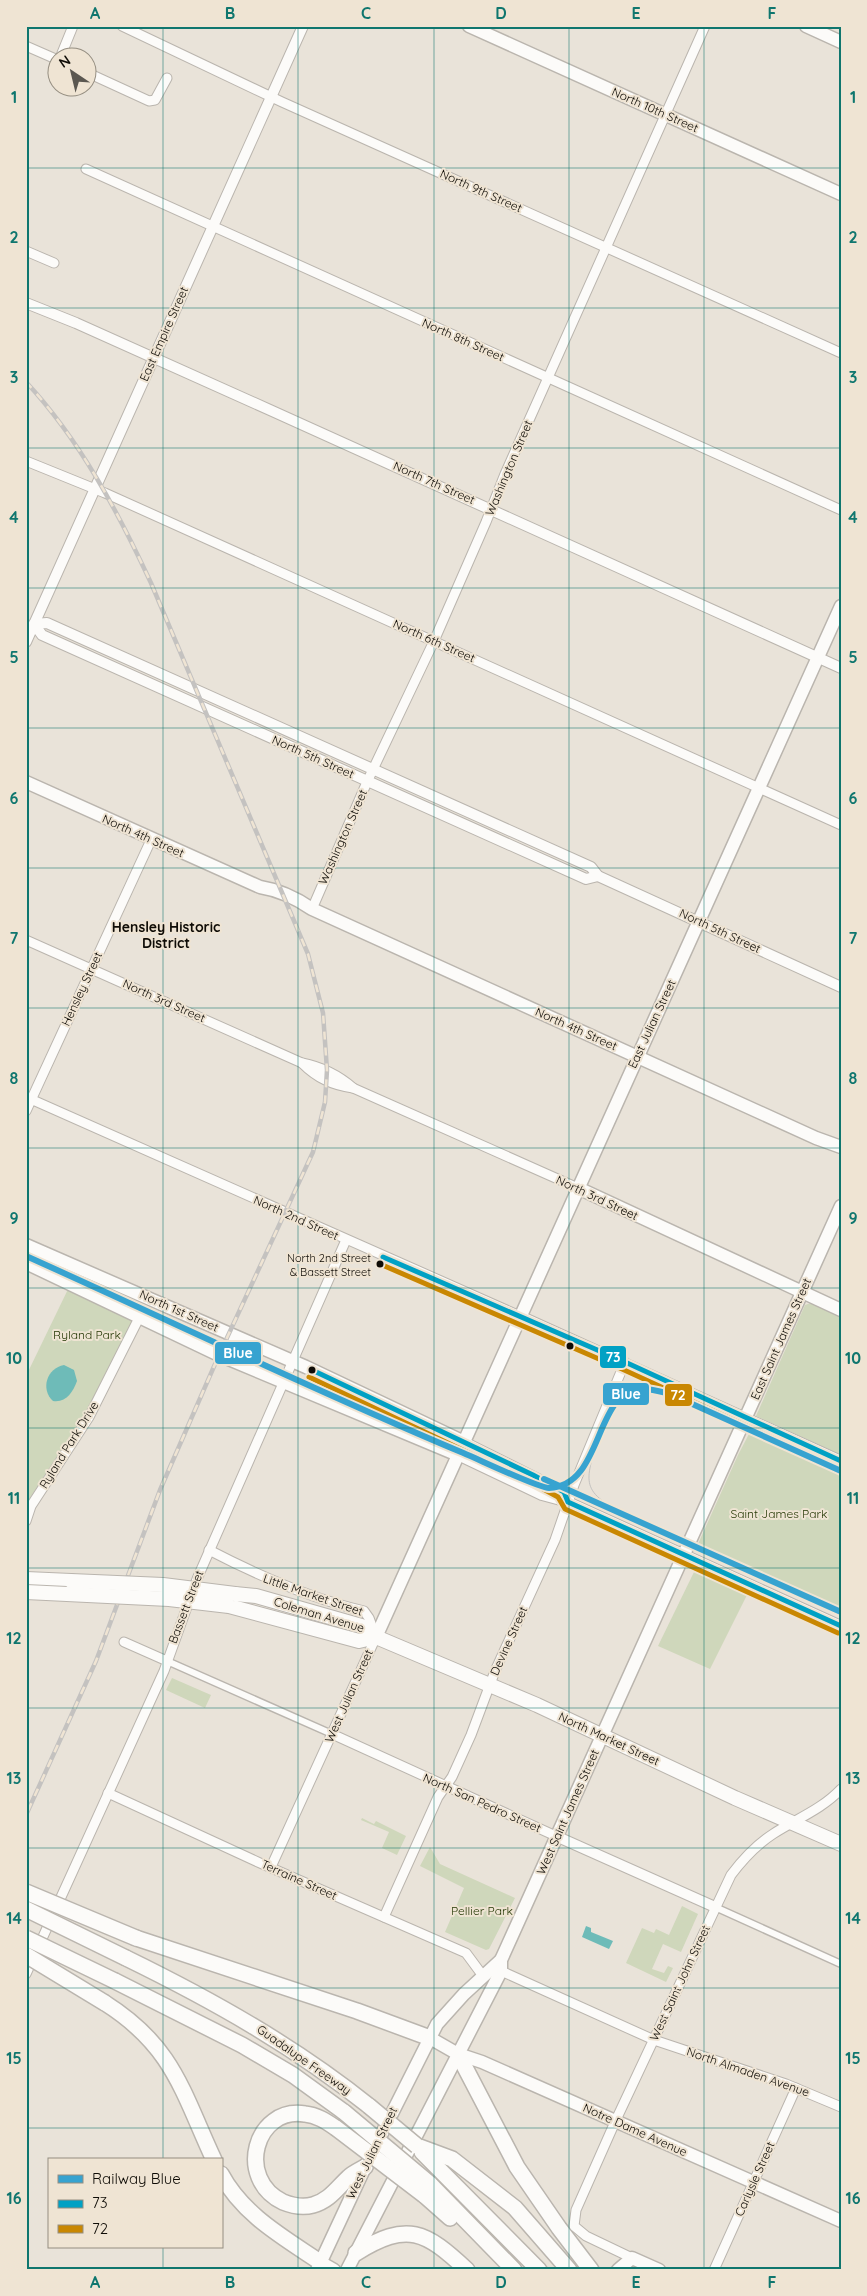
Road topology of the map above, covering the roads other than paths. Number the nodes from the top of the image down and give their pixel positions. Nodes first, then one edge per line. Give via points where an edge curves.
1 (73, 26) edge
2 (122, 26) edge
3 (303, 26) edge
4 (469, 26) edge
5 (705, 26) edge
6 (806, 26) edge
7 (841, 42) edge
8 (26, 46) edge
9 (64, 48) edge
10 (48, 55) edge
11 (98, 78) edge
12 (167, 78) dead end
13 (272, 97) junction
14 (665, 115) junction
15 (86, 169) dead end
16 (841, 194) edge
17 (212, 226) junction
18 (606, 247) junction
19 (26, 251) edge
20 (54, 263) dead end
21 (26, 303) edge
22 (841, 353) edge
23 (152, 358) junction
24 (547, 378) junction
25 (26, 461) edge
26 (93, 489) junction
27 (491, 509) junction
28 (841, 510) edge
29 (841, 606) edge
30 (30, 622) edge
31 (434, 641) junction
32 (26, 642) edge
33 (818, 658) junction
34 (841, 668) edge
35 (374, 769) junction
36 (26, 782) edge
37 (367, 782) junction
38 (758, 788) junction
39 (841, 825) edge
40 (151, 840) junction
41 (598, 876) junction
42 (312, 909) junction
43 (698, 921) junction
44 (26, 940) edge
45 (92, 969) junction
46 (841, 987) edge
47 (637, 1056) junction
48 (29, 1099) edge
49 (26, 1111) edge
50 (841, 1147) edge
51 (578, 1188) junction
52 (841, 1206) edge
53 (346, 1240) junction
54 (26, 1245) edge
55 (26, 1263) edge
56 (802, 1292) junction
57 (841, 1310) edge
58 (140, 1316) junction
59 (520, 1316) junction
60 (625, 1362) junction
61 (291, 1364) junction
62 (284, 1380) junction
63 (745, 1418) junction
64 (464, 1442) junction
65 (458, 1456) junction
66 (841, 1461) edge
67 (568, 1502) junction
68 (26, 1521) edge
69 (209, 1550) junction
70 (684, 1555) junction
71 (26, 1579) edge
72 (26, 1592) edge
73 (232, 1600) junction
74 (841, 1626) edge
75 (376, 1637) junction
76 (124, 1642) dead end
77 (167, 1661) junction
78 (490, 1685) junction
79 (332, 1734) junction
80 (602, 1737) junction
81 (445, 1787) junction
82 (841, 1789) edge
83 (108, 1793) junction
84 (793, 1824) junction
85 (558, 1837) junction
86 (841, 1844) edge
87 (271, 1868) junction
88 (26, 1892) edge
89 (715, 1906) junction
90 (26, 1909) edge
91 (384, 1917) junction
92 (26, 1938) edge
93 (26, 1955) edge
94 (841, 1964) edge
95 (501, 1965) junction
96 (26, 1974) edge
97 (483, 1976) junction
98 (492, 1989) junction
99 (430, 2038) junction
100 (654, 2040) junction
101 (458, 2054) junction
102 (796, 2088) junction
103 (841, 2107) edge
104 (615, 2122) junction
105 (213, 2158) edge
106 (443, 2162) junction
107 (365, 2166) junction
108 (222, 2176) edge
109 (754, 2183) junction
110 (427, 2190) junction
111 (841, 2221) edge
112 (356, 2254) junction
113 (632, 2258) junction
114 (587, 2265) edge
115 (318, 2266) edge
116 (513, 2269) edge
117 (334, 2270) edge
118 (347, 2270) edge
119 (467, 2270) edge
120 (539, 2270) edge
121 (569, 2270) edge
122 (618, 2270) edge
123 (659, 2270) edge
124 (714, 2270) edge

1 - 9 street
2 - 13 street, North 9th Street
3 - 13 street, East Empire Street
4 - 14 main road, North 10th Street
5 - 14 street, Washington Street
6 - 7 main road
8 - 10 street
11 - 12 street via 149,101 156,100
13 - 17 street, East Empire Street
13 - 18 street, North 9th Street
14 - 16 main road, North 10th Street
14 - 18 street, Washington Street
15 - 17 street, North 8th Street
17 - 23 street, East Empire Street
17 - 24 street, North 8th Street
18 - 22 street, North 9th Street
18 - 24 street, Washington Street
19 - 20 street
21 - 23 street, North 7th Street
23 - 26 street, East Empire Street
23 - 27 street, North 7th Street
24 - 27 street, Washington Street
24 - 28 street, North 8th Street
25 - 26 street, North 6th Street
26 - 30 street, East Empire Street
26 - 31 street, North 6th Street
27 - 31 street, Washington Street
27 - 33 street, North 7th Street
29 - 33 main road, East Julian Street
30 - 32 street, East Empire Street
30 - 35 street, North 5th Street via 47,622
30 - 37 street, North 5th Street via 42,635
31 - 35 street, Washington Street
31 - 38 street, North 6th Street
33 - 34 street, North 7th Street
33 - 38 main road, East Julian Street
35 - 37 street, Washington Street
35 - 41 street, North 5th Street via 591,866
36 - 40 main road, North 4th Street
37 - 41 street, North 5th Street via 586,879
37 - 42 street, Washington Street
38 - 39 street, North 6th Street
38 - 43 main road, East Julian Street
40 - 42 main road, North 4th Street via 260,888 273,889
40 - 45 street, Hensley Street
41 - 43 street, North 5th Street
42 - 47 main road, North 4th Street
43 - 46 street, North 5th Street
43 - 47 main road, East Julian Street
44 - 45 street, North 3rd Street
45 - 48 street, Hensley Street
45 - 51 street, North 3rd Street via 302,1063 326,1081 353,1088
47 - 50 main road, North 4th Street
47 - 51 main road, East Julian Street
48 - 49 street, Hensley Street
48 - 53 street, North 2nd Street
51 - 56 main road, North 3rd Street
51 - 59 main road, East Julian Street
52 - 56 main road, East Saint James Street
53 - 59 street, North 2nd Street
53 - 61 street, Bassett Street
54 - 61 main road, North 1st Street
55 - 58 main road, North 1st Street
56 - 57 main road, North 3rd Street
56 - 63 main road, East Saint James Street
58 - 62 main road, North 1st Street
58 - 68 street, Ryland Park Drive via 89,1417 31,1506
59 - 60 street, North 2nd Street
59 - 64 main road, East Julian Street
60 - 63 street, North 2nd Street
60 - 67 street, Devine Street
61 - 62 street, Bassett Street
61 - 64 main road, North 1st Street
62 - 65 main road, North 1st Street
62 - 69 street, Bassett Street
63 - 66 street, North 2nd Street
63 - 70 main road, East Saint James Street
64 - 65 main road, West Julian Street
64 - 67 street, North 1st Street via 564,1492
65 - 67 street, North 1st Street via 542,1495
65 - 75 main road, West Julian Street
67 - 70 street, North 1st Street
67 - 78 street, Devine Street
69 - 75 street, Little Market Street via 261,1577 364,1611
69 - 77 street, Bassett Street
70 - 74 street, North 1st Street
70 - 80 main road, West Saint James Street
71 - 73 main road, Coleman Avenue, bridge via 163,1585
72 - 73 main road, Coleman Avenue, bridge
73 - 75 main road, Coleman Avenue via 256,1596 365,1627
75 - 78 main road, North Market Street
75 - 79 street, West Julian Street
76 - 77 street, North San Pedro Street
77 - 79 street, North San Pedro Street
77 - 83 street, Bassett Street
78 - 80 main road, North Market Street
78 - 81 street, Devine Street
79 - 81 street, North San Pedro Street
79 - 87 street, West Julian Street
80 - 84 main road, North Market Street
80 - 85 main road, West Saint James Street
81 - 85 street, North San Pedro Street
81 - 91 street, Devine Street
82 - 84 street, West Saint John Street via 814,1812
83 - 87 street, Terraine Street
83 - 96 street, Bassett Street
84 - 86 main road, North Market Street
84 - 89 street, West Saint John Street via 774,1834 742,1860
85 - 89 street, North San Pedro Street
85 - 95 main road, West Saint James Street
87 - 91 street, Terraine Street
88 - 99 highway, bridge via 136,1938
89 - 94 street, North San Pedro Street
89 - 100 street, West Saint John Street
90 - 106 highway, Guadalupe Freeway, bridge via 183,1985 246,2021 292,2050 417,2146
91 - 97 street, Terraine Street via 466,1953
92 - 110 highway, Guadalupe Freeway, bridge via 242,2045 293,2075 344,2112
93 - 105 highway, bridge via 104,2003 155,2044 172,2069
95 - 97 main road, West Saint James Street
95 - 98 main road, West Saint James Street
95 - 100 street
97 - 98 main road
97 - 99 main road, West Saint James Street via 437,2024
98 - 101 main road, West Saint James Street
99 - 101 main road, Notre Dame Avenue
99 - 107 main road, West Julian Street
100 - 102 street, North Almaden Avenue
100 - 104 street, West Saint John Street
101 - 104 main road, Notre Dame Avenue
101 - 112 main road
101 - 114 highway via 517,2167
102 - 103 street, North Almaden Avenue
102 - 109 street, Carlysle Street
104 - 109 main road, Notre Dame Avenue
104 - 113 street, West Saint John Street via 573,2220 582,2234
106 - 120 highway
106 - 121 highway via 452,2158 515,2208
107 - 110 highway, bridge via 349,2176 334,2194 312,2205 292,2206 260,2183 255,2170 256,2148 268,2127 282,2118 296,2113 313,2116
107 - 115 main road, West Julian Street
108 - 115 highway via 235,2197 251,2214
109 - 111 main road, Notre Dame Avenue
109 - 124 street, Carlysle Street
110 - 116 highway via 492,2261
112 - 118 main road
112 - 119 highway via 386,2237 416,2235 433,2240
113 - 122 main road
113 - 123 main road
115 - 117 main road

